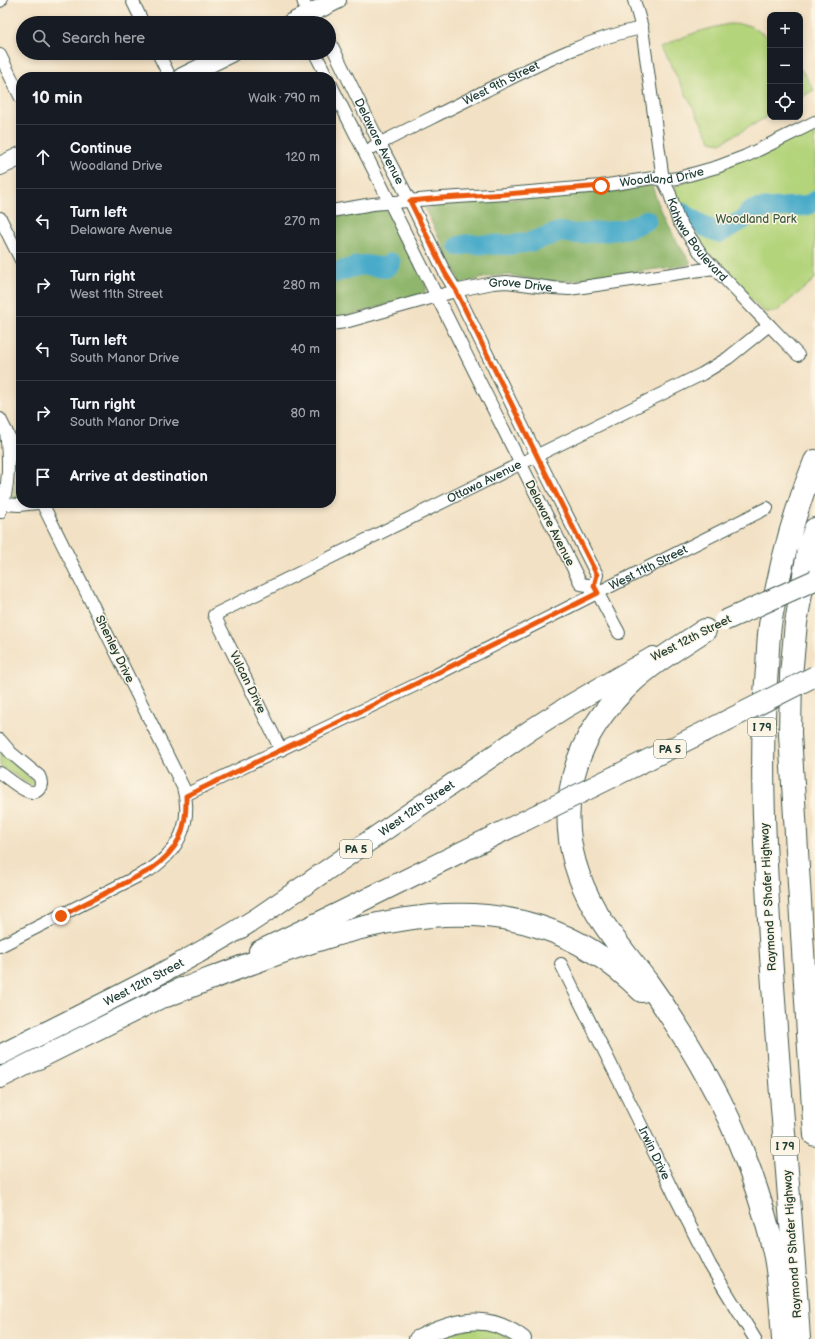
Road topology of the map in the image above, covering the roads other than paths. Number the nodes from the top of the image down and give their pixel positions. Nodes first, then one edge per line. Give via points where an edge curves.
1 (132, 0) edge
2 (337, 0) edge
3 (634, 0) edge
4 (307, 13) edge
5 (140, 16) edge
6 (642, 28) junction
7 (336, 54) edge
8 (0, 55) edge
9 (162, 60) edge
10 (217, 60) edge
11 (318, 60) edge
12 (168, 72) edge
13 (192, 72) edge
14 (324, 72) edge
15 (16, 88) edge
16 (336, 94) edge
17 (815, 122) edge
18 (380, 144) junction
19 (365, 151) junction
20 (16, 158) edge
21 (0, 166) edge
22 (663, 180) junction
23 (410, 201) junction
24 (391, 202) junction
25 (336, 210) edge
26 (0, 218) edge
27 (16, 250) edge
28 (714, 268) junction
29 (456, 291) junction
30 (437, 296) junction
31 (336, 323) edge
32 (769, 325) junction
33 (798, 355) dead end
34 (0, 419) edge
35 (6, 431) junction
36 (16, 450) edge
37 (537, 455) junction
38 (815, 461) edge
39 (520, 463) junction
40 (16, 506) edge
41 (1, 508) edge
42 (44, 508) edge
43 (767, 508) dead end
44 (815, 529) edge
45 (815, 580) edge
46 (596, 590) junction
47 (214, 615) joint
48 (705, 630) junction
49 (618, 633) dead end
50 (815, 676) edge
51 (0, 740) edge
52 (281, 750) junction
53 (0, 773) edge
54 (186, 796) junction
55 (0, 946) edge
56 (561, 964) dead end
57 (166, 996) junction
58 (0, 1055) edge
59 (696, 1059) junction
60 (0, 1078) edge
61 (815, 1135) edge
62 (788, 1293) junction
63 (417, 1339) edge
64 (523, 1339) edge
65 (755, 1339) edge
66 (783, 1339) edge
67 (799, 1339) edge

1 - 5 street
2 - 4 main road
3 - 6 street, Kahkwa Boulevard
6 - 18 street, West 9th Street via 594,41 534,66
6 - 22 street, Kahkwa Boulevard
7 - 18 street, Delaware Avenue
8 - 15 street
9 - 12 street
10 - 13 main road
11 - 14 street
16 - 19 street, Delaware Avenue
17 - 22 street, Woodland Drive via 746,156 690,175
18 - 19 street, West 9th Street
18 - 23 street, Delaware Avenue
19 - 24 street, Delaware Avenue
20 - 21 main road
22 - 23 street, Woodland Drive via 653,178 601,186
22 - 28 street, Kahkwa Boulevard via 678,220 694,245
23 - 24 street, Woodland Drive
23 - 29 street, Delaware Avenue
24 - 25 street, Woodland Drive
24 - 30 street, Delaware Avenue
26 - 27 street
28 - 29 street, Grove Drive via 569,289 507,282
28 - 32 street, Kahkwa Boulevard
29 - 30 street, Grove Drive
29 - 37 street, Delaware Avenue
30 - 31 street, Grove Drive
30 - 39 street, Delaware Avenue
32 - 33 street, Kahkwa Boulevard
32 - 37 street, Ottawa Avenue via 728,358 702,374
34 - 35 street
35 - 36 street
35 - 41 street via 9,466
37 - 39 street, Ottawa Avenue
37 - 46 street, Delaware Avenue via 597,575
38 - 62 highway, Raymond P Shafer Highway / I 79 via 792,524 780,568 771,621 762,728 765,860
39 - 46 street, Delaware Avenue via 581,584
39 - 47 street, Ottawa Avenue
40 - 41 street
42 - 54 street, Shenley Drive
43 - 46 street, West 11th Street
44 - 61 highway, I 79 via 809,546 796,623 791,676 790,734
45 - 48 main road, West 12th Street / PA 5, bridge
46 - 49 street, Delaware Avenue
46 - 52 street, West 11th Street via 424,681
47 - 52 street, Vulcan Drive
48 - 58 main road, West 12th Street / PA 5 via 625,672 538,725 225,939 157,977
48 - 59 highway via 642,674 608,707 581,753 575,768 569,800 572,851 588,898 604,925 665,1008
50 - 57 main road, West 12th Street / PA 5, bridge via 338,914
51 - 53 street via 11,753 39,776 40,786 32,792 25,791
52 - 54 street, West 11th Street
54 - 55 street via 182,832 174,849 160,864
56 - 65 street, Irwin Drive via 707,1258
57 - 59 highway via 292,948 345,931 421,917 490,916 520,920 551,930 601,957 625,975 651,1000
57 - 60 main road, West 12th Street / PA 5
59 - 62 highway via 731,1125 755,1188 775,1259
62 - 66 highway
62 - 67 highway, Raymond P Shafer Highway / I 79
63 - 64 street via 450,1325 471,1321 488,1322

